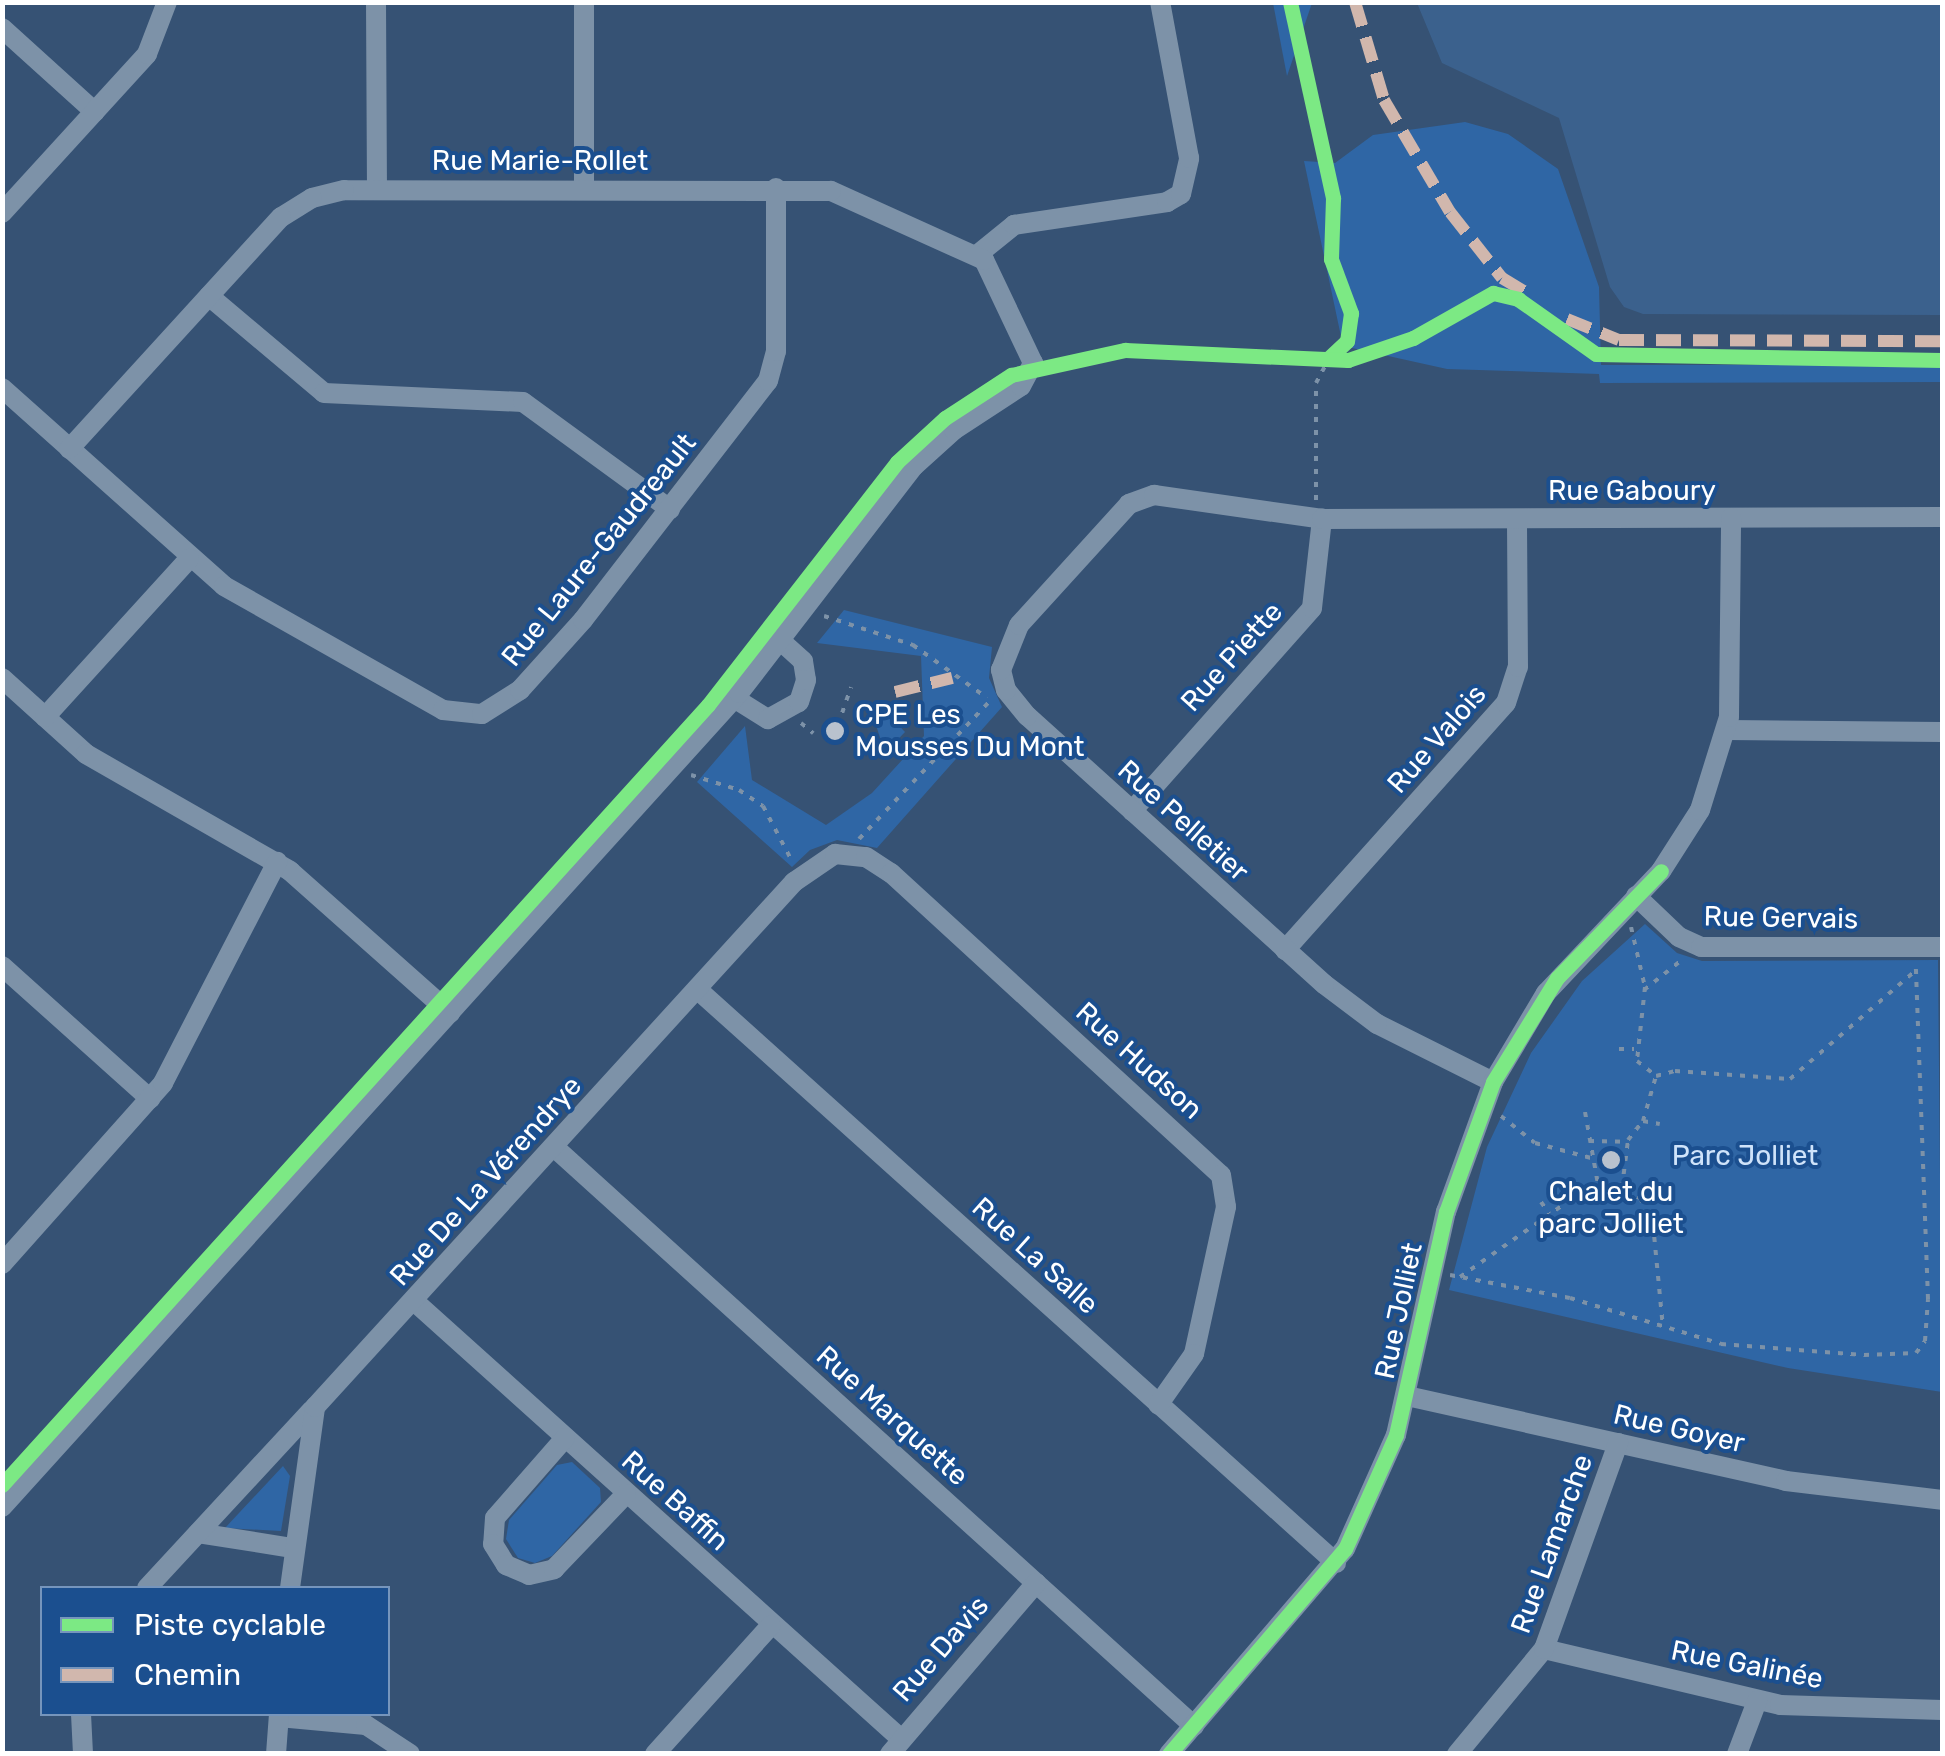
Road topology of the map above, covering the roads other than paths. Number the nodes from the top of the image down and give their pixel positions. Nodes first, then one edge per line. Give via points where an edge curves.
1 (168, 2) edge
2 (376, 2) edge
3 (584, 2) edge
4 (1160, 2) edge
5 (2, 28) edge
6 (96, 112) junction
7 (377, 188) junction
8 (776, 188) junction
9 (584, 189) junction
10 (2, 213) edge
11 (977, 254) junction
12 (209, 296) junction
13 (2, 388) edge
14 (69, 448) junction
15 (670, 509) junction
16 (1942, 517) edge
17 (1731, 518) junction
18 (1322, 519) junction
19 (1517, 520) junction
20 (189, 559) junction
21 (781, 641) junction
22 (2, 678) edge
23 (734, 698) junction
24 (44, 717) junction
25 (1726, 730) junction
26 (1942, 732) edge
27 (1132, 810) junction
28 (854, 854) joint
29 (278, 862) junction
30 (1636, 896) junction
31 (1942, 947) edge
32 (1285, 950) junction
33 (2, 966) edge
34 (697, 989) junction
35 (450, 1013) junction
36 (1493, 1082) junction
37 (150, 1100) junction
38 (554, 1147) junction
39 (5, 1255) edge
40 (414, 1301) junction
41 (1407, 1396) junction
42 (1158, 1405) junction
43 (315, 1407) junction
44 (565, 1438) junction
45 (1618, 1443) junction
46 (626, 1494) junction
47 (1942, 1500) edge
48 (2, 1507) edge
49 (198, 1533) junction
50 (293, 1548) junction
51 (1336, 1563) junction
52 (1036, 1583) junction
53 (149, 1586) edge
54 (290, 1586) edge
55 (772, 1625) junction
56 (1544, 1649) junction
57 (1758, 1701) junction
58 (1942, 1710) edge
59 (81, 1716) edge
60 (279, 1716) edge
61 (288, 1716) edge
62 (1194, 1726) junction
63 (895, 1746) edge
64 (83, 1754) edge
65 (276, 1754) edge
66 (410, 1754) edge
67 (655, 1754) edge
68 (1170, 1754) edge
69 (1457, 1754) edge
70 (1738, 1754) edge

1 - 6 street via 152,47
2 - 7 street
3 - 9 street
4 - 11 street via 1189,158 1182,194 1167,202 1021,224 994,236
5 - 6 street
6 - 10 street
7 - 9 street, Rue Marie-Rollet
7 - 12 street, Rue Marie-Rollet via 327,192 296,206
8 - 9 street, Rue Marie-Rollet
8 - 11 street, Rue Marie-Rollet via 855,198
8 - 15 street, Rue Laure-Gaudreault via 774,365
11 - 21 street via 996,275 1034,368 1022,386 922,458
12 - 14 street, Rue Marie-Rollet
12 - 15 street via 324,393 522,402
13 - 14 street, Rue Laure-Gaudreault
14 - 20 street, Rue Laure-Gaudreault
15 - 20 street, Rue Laure-Gaudreault via 520,690 475,716 426,701 236,594
16 - 17 street, Rue Gaboury
17 - 19 street, Rue Gaboury
17 - 25 street, Rue Jolliet
18 - 19 street, Rue Gaboury
18 - 27 street, Rue Piette via 1312,608
18 - 27 street, Rue Pelletier via 1154,494 1129,504 1011,636 999,694
19 - 32 street, Rue Valois via 1518,667 1506,704
20 - 24 street
21 - 23 street
21 - 23 street via 803,661 800,702 768,720
22 - 24 street
23 - 35 street
24 - 29 street via 86,754
25 - 26 street
25 - 30 street, Rue Jolliet via 1694,820
27 - 32 street, Rue Pelletier
28 - 34 street, Rue De La Vérendrye via 822,858 803,873
28 - 42 street, Rue Hudson via 890,873 1221,1175 1226,1207 1194,1354
29 - 35 street
29 - 37 street via 181,1053
30 - 31 street, Rue Gervais via 1695,946
30 - 36 street, Rue Jolliet via 1546,993
32 - 36 street, Rue Pelletier via 1378,1024
33 - 37 street
34 - 38 street, Rue De La Vérendrye
34 - 42 street, Rue La Salle
35 - 48 street
36 - 41 street, Rue Jolliet via 1446,1212
37 - 39 street
38 - 40 street, Rue De La Vérendrye
38 - 52 street, Rue Marquette
40 - 43 street, Rue De La Vérendrye
40 - 44 street, Rue Baffin
41 - 45 street, Rue Goyer
41 - 51 street, Rue Jolliet via 1377,1486
42 - 51 street, Rue La Salle
43 - 49 street, Rue De La Vérendrye
43 - 50 street
44 - 46 street, Rue Baffin
44 - 46 street via 495,1518 493,1544 506,1565 529,1575 554,1569
45 - 47 street, Rue Goyer via 1814,1486
45 - 56 street, Rue Lamarche
46 - 55 street, Rue Baffin
49 - 50 street
49 - 53 street, Rue De La Vérendrye
50 - 54 street
51 - 62 street, Rue Jolliet
52 - 62 street, Rue Marquette
52 - 63 street, Rue Davis
55 - 63 street, Rue Baffin
55 - 67 street
56 - 57 street, Rue Galinée
56 - 69 street, Rue Lamarche
57 - 58 street, Rue Galinée via 1804,1709
57 - 70 street
59 - 64 street
60 - 65 street
61 - 66 street via 366,1725
62 - 68 street, Rue Jolliet

